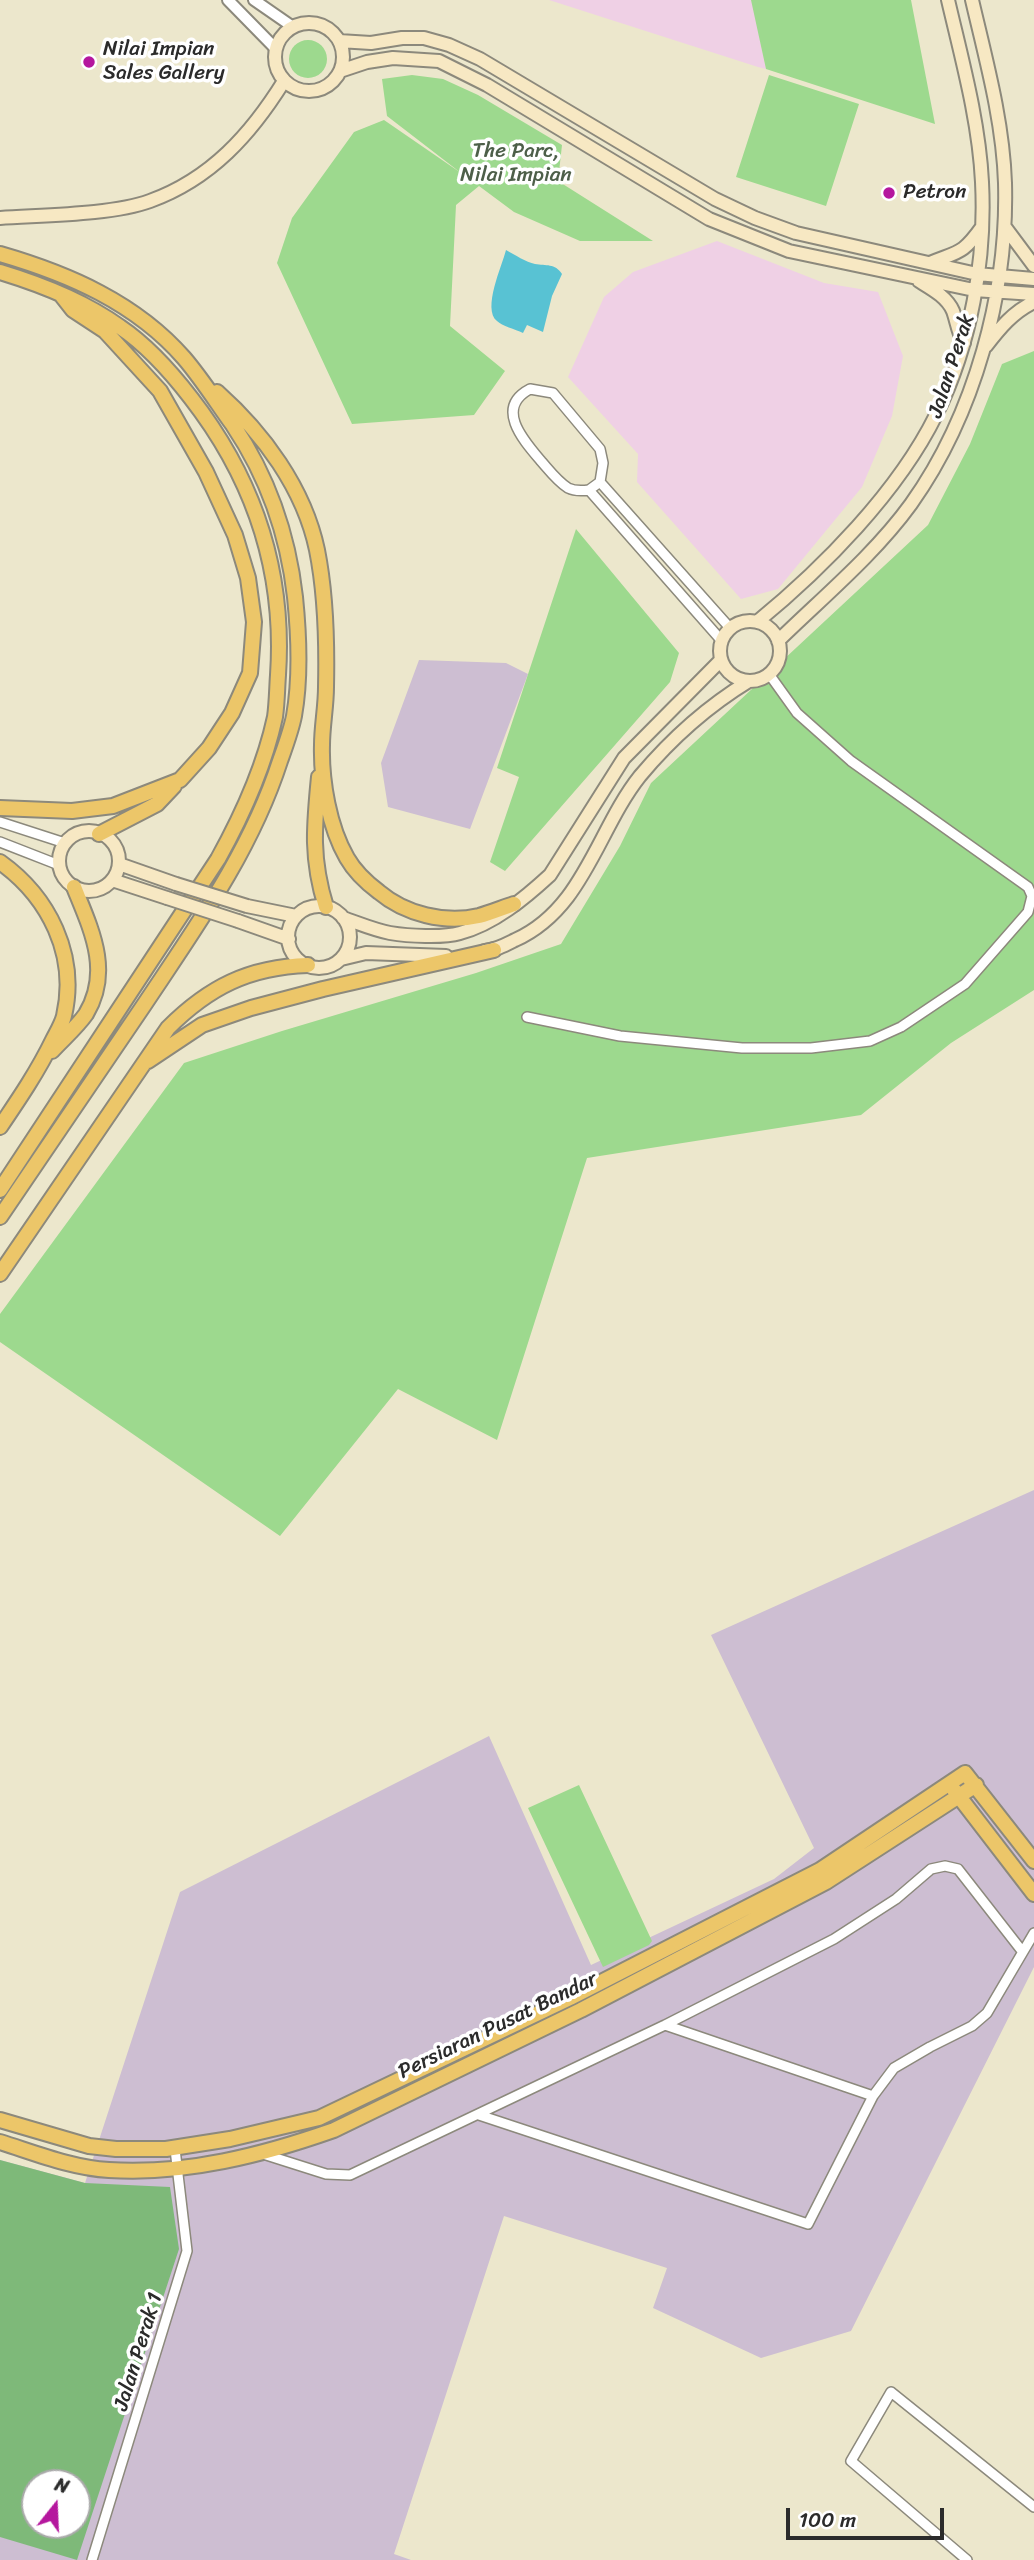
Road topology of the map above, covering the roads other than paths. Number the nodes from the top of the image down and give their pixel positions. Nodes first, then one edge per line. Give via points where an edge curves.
1 (228, 0) edge
2 (254, 0) edge
3 (948, 0) edge
4 (971, 0) edge
5 (267, 5) edge
6 (293, 27) junction
7 (339, 41) junction
8 (275, 48) junction
9 (341, 71) junction
10 (284, 80) junction
11 (0, 218) edge
12 (982, 226) junction
13 (1005, 227) junction
14 (0, 254) edge
15 (930, 263) junction
16 (1034, 266) edge
17 (0, 272) edge
18 (977, 274) junction
19 (998, 276) junction
20 (914, 278) junction
21 (1034, 279) edge
22 (974, 290) junction
23 (60, 292) junction
24 (995, 292) junction
25 (1034, 294) edge
26 (1034, 302) edge
27 (964, 344) junction
28 (984, 348) junction
29 (197, 374) junction
30 (600, 482) junction
31 (589, 490) junction
32 (757, 622) junction
33 (730, 628) junction
34 (721, 640) junction
35 (778, 640) junction
36 (721, 660) junction
37 (769, 674) junction
38 (749, 681) junction
39 (322, 748) junction
40 (180, 780) junction
41 (0, 808) edge
42 (0, 822) edge
43 (99, 834) junction
44 (0, 842) edge
45 (65, 843) junction
46 (0, 862) edge
47 (119, 864) junction
48 (59, 865) junction
49 (112, 880) junction
50 (74, 887) junction
51 (514, 904) junction
52 (326, 907) junction
53 (296, 916) junction
54 (343, 918) junction
55 (289, 939) junction
56 (494, 950) junction
57 (341, 959) junction
58 (308, 965) junction
59 (527, 1017) dead end
60 (42, 1063) junction
61 (141, 1067) junction
62 (0, 1128) edge
63 (0, 1190) edge
64 (0, 1217) edge
65 (0, 1274) edge
66 (948, 1783) junction
67 (976, 1786) junction
68 (959, 1796) junction
69 (1034, 1861) edge
70 (1034, 1894) edge
71 (1034, 1933) edge
72 (1034, 1949) edge
73 (1022, 1951) junction
74 (665, 2025) junction
75 (873, 2096) junction
76 (479, 2115) junction
77 (0, 2120) edge
78 (0, 2142) edge
79 (175, 2149) junction
80 (259, 2153) junction
81 (177, 2169) junction
82 (1034, 2507) edge
83 (92, 2560) edge
84 (967, 2560) edge

1 - 8 street
2 - 5 street
3 - 12 main road, Jalan Perak via 977,135
4 - 13 main road, Jalan Perak via 999,131
5 - 6 street
6 - 7 main road via 303,23 324,26
6 - 8 main road
7 - 9 main road
7 - 15 main road via 424,38 449,45 755,218 796,233
8 - 10 main road via 275,65
9 - 10 main road via 329,85 311,92
9 - 20 main road via 393,58 439,61 725,226 789,251
10 - 11 main road via 252,128 199,178 149,201
12 - 15 main road via 960,253
12 - 18 main road, Jalan Perak
13 - 16 main road
13 - 19 main road, Jalan Perak
14 - 29 main road via 83,283 116,301 149,325
15 - 18 main road
17 - 23 main road
18 - 19 main road
18 - 22 main road, Jalan Perak
19 - 21 main road
19 - 24 main road, Jalan Perak
20 - 22 main road
20 - 27 main road via 953,309
22 - 24 main road
22 - 27 main road, Jalan Perak
23 - 40 main road via 73,310 105,331 160,391 206,472 235,535 248,578 254,622 250,673 221,730
23 - 63 main road via 145,346 210,422 239,469 256,510 269,556 281,641 275,714 240,820
24 - 25 main road
24 - 28 main road, Jalan Perak
26 - 28 main road via 1004,323
27 - 32 main road, Jalan Perak via 936,415 875,507 793,592
28 - 35 main road, Jalan Perak via 958,423 910,505 864,558
29 - 39 main road via 250,425 289,477 308,519 317,550 326,631
29 - 64 main road via 253,456 282,530 298,626 294,718 239,860
30 - 31 street
30 - 31 street via 600,449 552,393 530,390 521,394 514,406 513,424 518,433 570,489
30 - 33 street
31 - 34 street
32 - 33 main road
32 - 35 main road
33 - 34 main road
34 - 36 main road
35 - 37 main road via 779,659
36 - 38 main road via 732,675
36 - 51 main road via 624,758 550,875
37 - 38 main road
37 - 59 street via 797,713 851,761 1028,887 1032,897 1028,912 965,984 901,1027 870,1041 811,1048 742,1048 620,1036
38 - 56 main road via 715,702 639,778 555,915 532,933
39 - 51 main road via 335,832 347,859 389,901 418,914 445,918 477,917
39 - 52 main road via 313,852
40 - 41 main road via 113,806 72,811
40 - 43 main road via 157,804
42 - 45 street
43 - 45 main road via 81,833
43 - 47 main road via 114,846
44 - 48 street
45 - 48 main road
46 - 60 main road via 34,891 50,918 69,979 64,1018
47 - 49 main road
47 - 53 main road, bridge via 247,906
48 - 50 main road
49 - 50 main road via 95,891
49 - 55 main road, bridge
50 - 60 main road via 97,950 99,985 85,1015
51 - 54 main road via 458,934 388,933
52 - 53 main road via 310,907
52 - 54 main road
53 - 55 main road
54 - 57 main road via 349,943
55 - 58 main road via 295,955
56 - 57 main road via 435,957 366,953
56 - 61 main road via 251,1008 202,1025
57 - 58 main road via 325,967
58 - 61 main road via 278,966 219,986 168,1028
60 - 62 main road
61 - 65 main road
66 - 67 main road, Persiaran Pusat Bandar via 965,1773
66 - 68 main road
66 - 79 main road, Persiaran Pusat Bandar via 820,1870 410,2075 319,2118
67 - 68 main road, Persiaran Pusat Bandar
67 - 69 main road
68 - 70 main road
68 - 80 main road, Persiaran Pusat Bandar via 826,1882 581,2010 334,2130
71 - 73 street
72 - 73 street
73 - 74 street via 958,1869 945,1866 932,1869 834,1939
73 - 75 street via 987,2013 972,2026 894,2068
74 - 75 street
74 - 76 street
75 - 76 street via 808,2224
76 - 80 street via 350,2175 326,2174
77 - 79 main road, Persiaran Pusat Bandar via 89,2146
78 - 81 main road, Persiaran Pusat Bandar via 107,2170
79 - 81 street, Jalan Perak 1
80 - 81 main road, Persiaran Pusat Bandar
81 - 83 street, Jalan Perak 1 via 187,2251
82 - 84 street via 891,2392 851,2460

